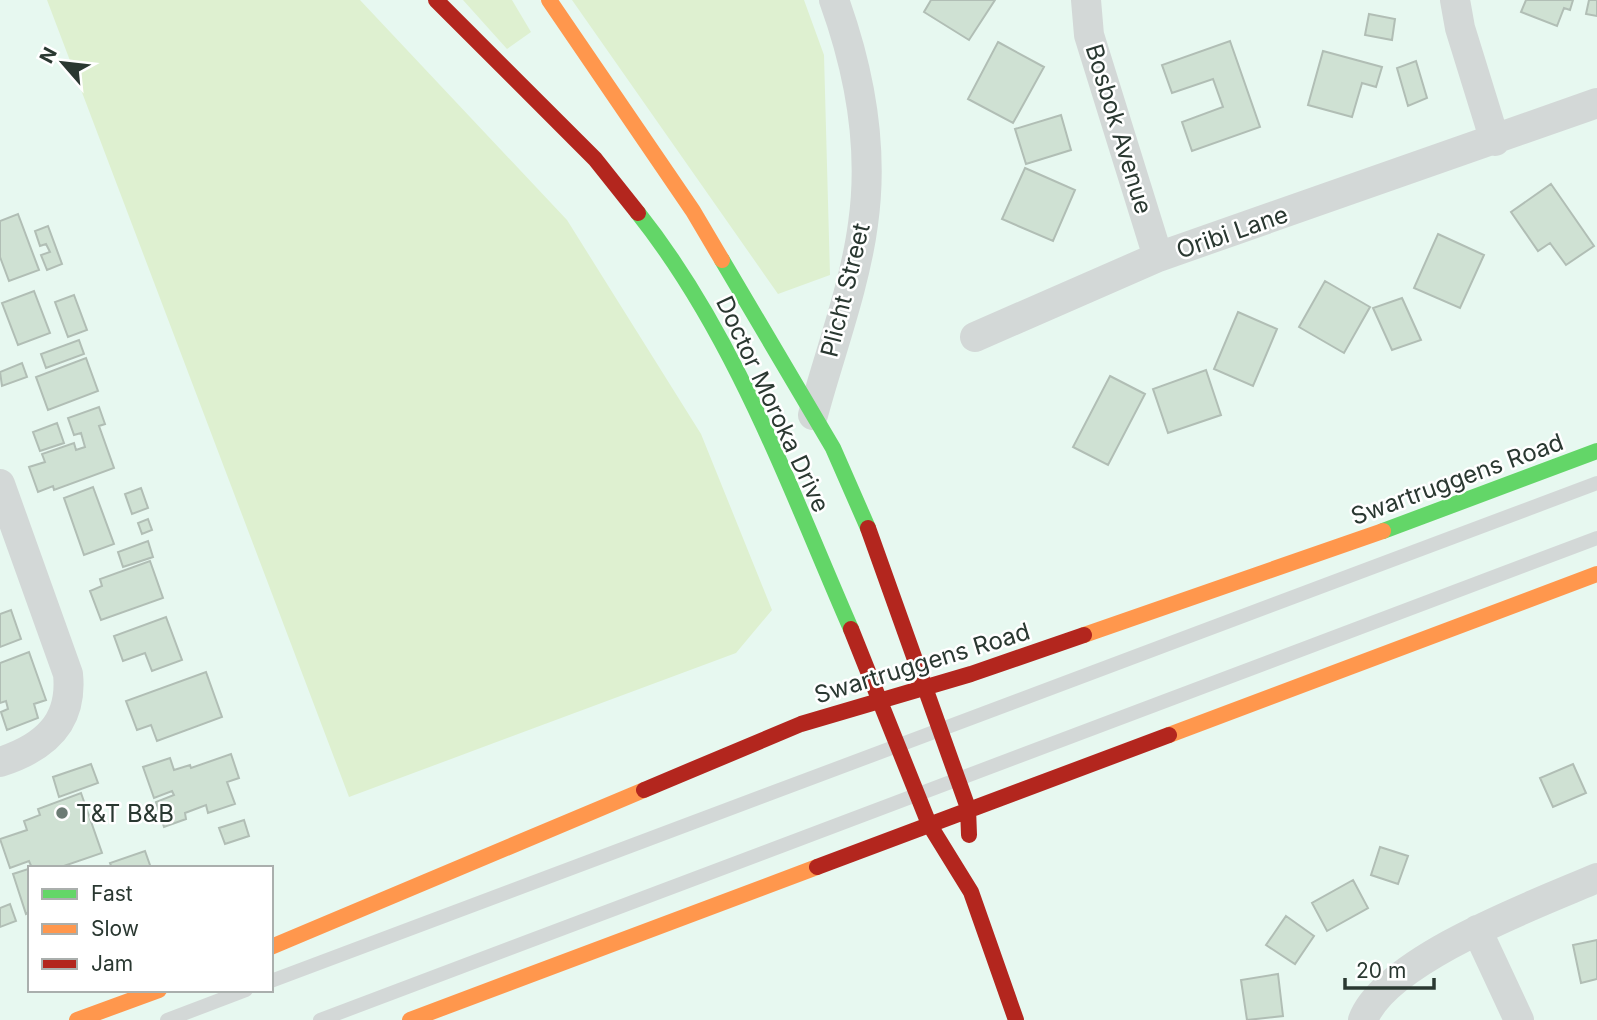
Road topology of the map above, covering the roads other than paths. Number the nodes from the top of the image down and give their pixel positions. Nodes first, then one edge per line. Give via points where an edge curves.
1 (436, 0) edge
2 (549, 0) edge
3 (834, 0) edge
4 (1086, 0) edge
5 (1455, 0) edge
6 (1597, 103) edge
7 (1495, 141) junction
8 (1158, 257) junction
9 (975, 337) dead end
10 (813, 415) junction
11 (1597, 451) edge
12 (1597, 483) edge
13 (0, 484) edge
14 (1597, 538) edge
15 (1597, 574) edge
16 (926, 685) junction
17 (881, 699) junction
18 (942, 729) junction
19 (899, 746) junction
20 (0, 762) edge
21 (958, 780) junction
22 (918, 795) junction
23 (968, 808) junction
24 (929, 824) junction
25 (1597, 878) edge
26 (971, 892) junction
27 (1477, 930) junction
28 (273, 946) edge
29 (273, 980) edge
30 (154, 992) edge
31 (241, 992) edge
32 (77, 1020) edge
33 (167, 1020) edge
34 (320, 1020) edge
35 (410, 1020) edge
36 (1016, 1020) edge
37 (1363, 1020) edge
38 (1519, 1020) edge

1 - 17 main road, Doctor Moroka Drive via 595,159 688,283 757,412
2 - 10 main road, Doctor Moroka Drive via 693,211
3 - 10 street, Plicht Street via 863,101 866,171 863,225
4 - 8 street, Bosbok Avenue via 1089,35
5 - 7 street
6 - 7 street, Oribi Lane
7 - 8 street, Oribi Lane
8 - 9 street, Oribi Lane
10 - 16 main road, Doctor Moroka Drive via 860,508
11 - 16 main road, Swartruggens Road via 1384,530 971,674
12 - 18 lane
13 - 20 street via 68,674 70,695 54,731 35,747
14 - 21 lane
15 - 23 main road
16 - 17 main road, Swartruggens Road
16 - 18 main road, Doctor Moroka Drive
17 - 19 main road, Doctor Moroka Drive
17 - 28 main road, Swartruggens Road via 801,724
18 - 19 lane
18 - 21 main road, Doctor Moroka Drive
19 - 22 main road, Doctor Moroka Drive
19 - 29 lane
21 - 22 lane
21 - 23 main road, Doctor Moroka Drive
22 - 24 main road, Doctor Moroka Drive
22 - 34 lane
23 - 24 main road
23 - 26 main road, Doctor Moroka Drive
24 - 26 main road, Doctor Moroka Drive
24 - 35 main road
25 - 27 street
26 - 36 main road, Doctor Moroka Drive
27 - 37 street via 1394,980
27 - 38 street
30 - 32 main road
31 - 33 lane

